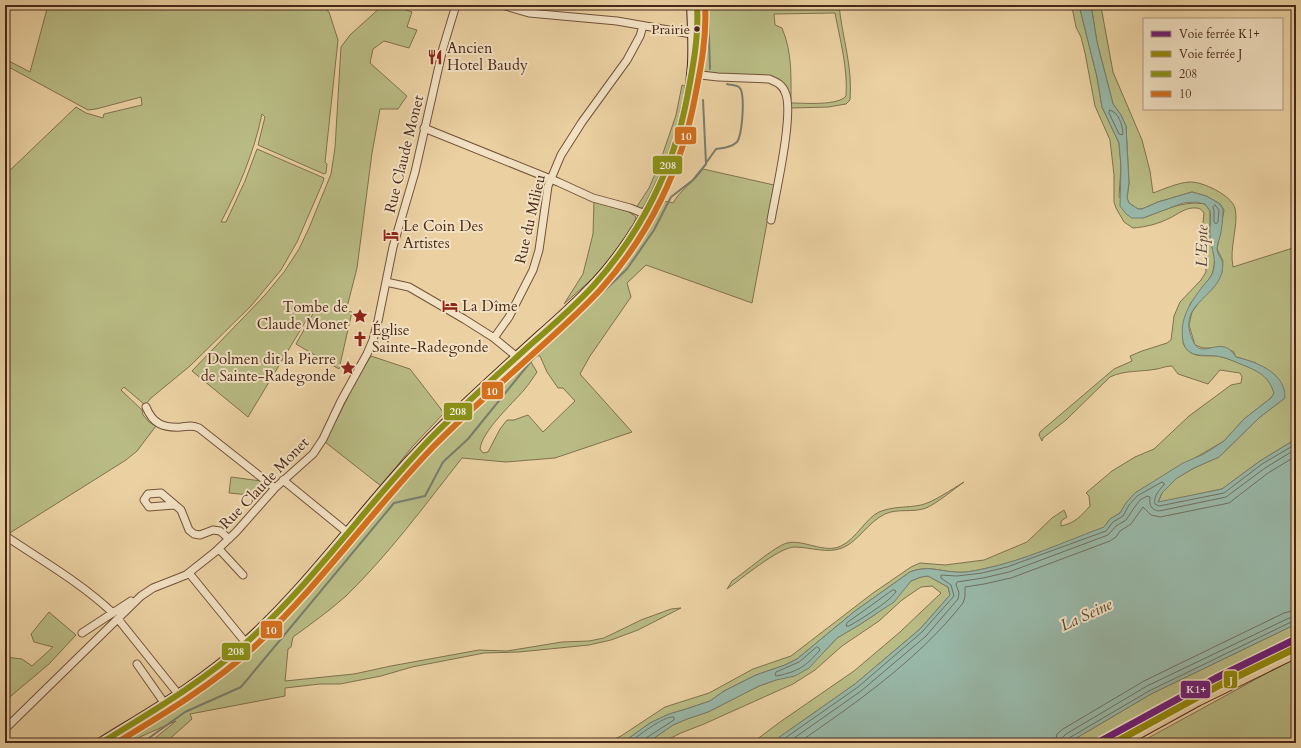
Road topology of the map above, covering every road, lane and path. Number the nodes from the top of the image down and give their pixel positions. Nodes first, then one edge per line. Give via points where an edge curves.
1 (456, 5) edge
2 (502, 5) edge
3 (692, 5) edge
4 (697, 5) edge
5 (643, 26) junction
6 (695, 35) junction
7 (692, 69) junction
8 (424, 128) junction
9 (550, 180) junction
10 (646, 214) junction
11 (771, 220) dead end
12 (386, 282) junction
13 (494, 338) junction
14 (517, 357) junction
15 (146, 407) dead end
16 (283, 480) junction
17 (275, 488) junction
18 (174, 504) dead end
19 (348, 533) junction
20 (7, 537) dead end
21 (229, 539) junction
22 (219, 549) junction
23 (189, 573) junction
24 (244, 575) dead end
25 (115, 616) junction
26 (82, 633) dead end
27 (246, 643) junction
28 (1296, 652) edge
29 (137, 664) dead end
30 (179, 695) junction
31 (165, 704) junction
32 (5, 729) edge
33 (101, 743) edge
34 (1120, 743) edge

1 - 8 street, Rue Claude Monet
2 - 5 street via 533,14 617,21
3 - 6 main road
4 - 6 main road
5 - 6 street
5 - 9 street, Rue du Milieu via 627,60 574,134
6 - 7 main road
7 - 10 main road via 686,108 673,153
7 - 11 street via 718,77 768,80 783,87 788,105 784,148
8 - 9 street
8 - 12 street, Rue Claude Monet
9 - 10 street via 593,198
9 - 13 street, Rue du Milieu via 539,250 533,270 509,317
10 - 14 main road via 620,254 591,289
12 - 13 street via 409,287
12 - 16 street, Rue Claude Monet via 378,321 364,361 318,448 307,461
13 - 14 street
14 - 19 main road via 428,441
15 - 17 street via 150,417 161,426 194,425 199,428
16 - 17 street, Rue Claude Monet
16 - 19 street
17 - 21 street, Rue Claude Monet
18 - 21 street via 181,510 189,530 194,534 220,531
19 - 27 main road via 299,590
20 - 25 street via 76,582
21 - 22 street, Rue Claude Monet
22 - 23 street, Rue Claude Monet
22 - 24 street
23 - 25 street, Rue Claude Monet via 153,588 133,600
23 - 27 street
25 - 26 street
25 - 30 street
25 - 32 street
27 - 30 main road
28 - 34 main road via 1205,696
29 - 31 street
30 - 31 main road
31 - 33 main road

